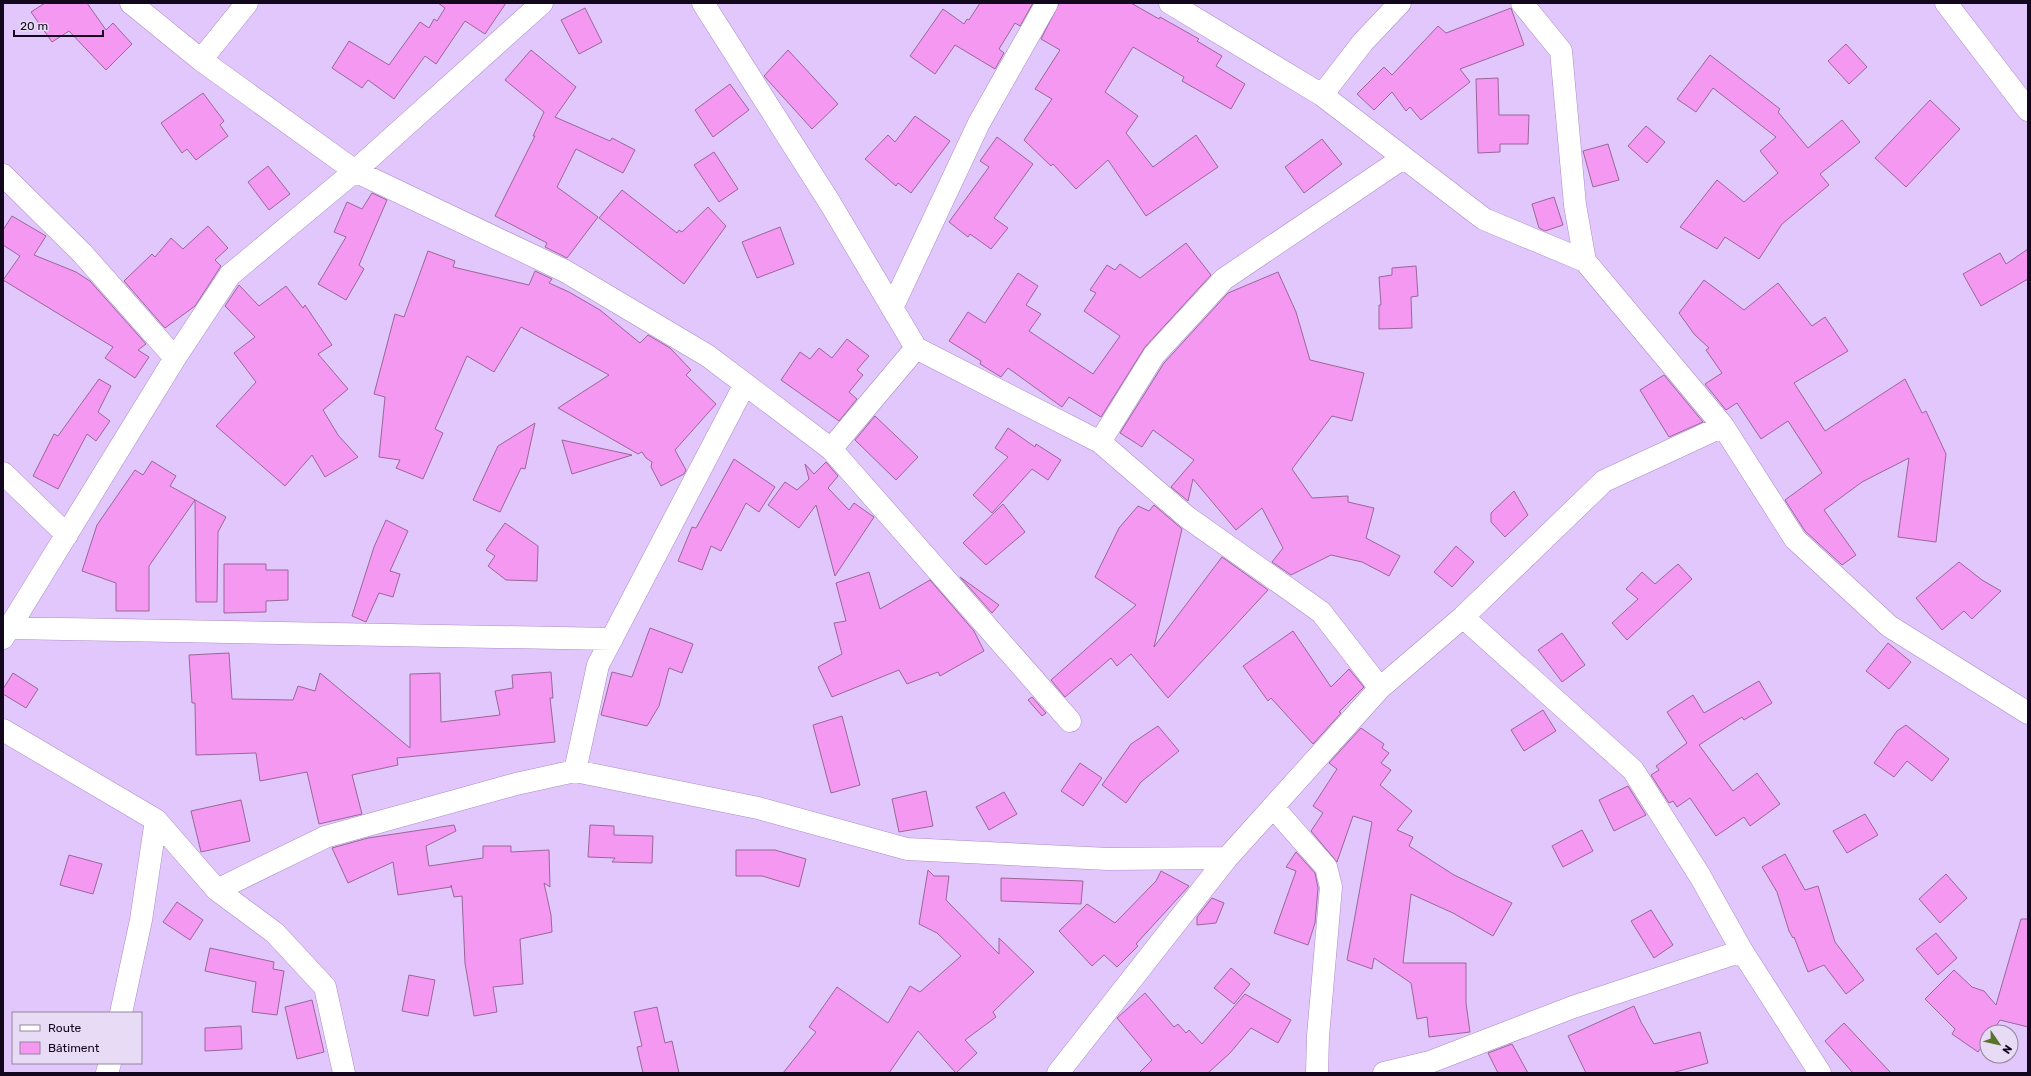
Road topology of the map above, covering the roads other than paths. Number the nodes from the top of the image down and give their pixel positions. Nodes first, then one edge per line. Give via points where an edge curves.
1 (131, 3) edge
2 (247, 3) edge
3 (542, 3) edge
4 (703, 3) edge
5 (1047, 3) edge
6 (1170, 3) edge
7 (1400, 3) edge
8 (1522, 3) edge
9 (1946, 3) edge
10 (201, 60) junction
11 (1322, 95) junction
12 (2028, 110) edge
13 (1403, 158) junction
14 (355, 172) junction
15 (3, 175) edge
16 (1585, 260) junction
17 (892, 308) junction
18 (916, 348) junction
19 (175, 358) junction
20 (745, 384) junction
21 (1723, 426) junction
22 (1100, 442) junction
23 (831, 448) junction
24 (3, 473) edge
25 (67, 535) junction
26 (1463, 617) junction
27 (6, 633) edge
28 (612, 639) junction
29 (1380, 688) junction
30 (2028, 713) edge
31 (1070, 721) dead end
32 (3, 730) edge
33 (575, 771) junction
34 (1273, 807) junction
35 (156, 820) junction
36 (1227, 858) junction
37 (217, 890) junction
38 (1742, 951) junction
39 (121, 1012) edge
40 (344, 1073) edge
41 (1058, 1073) edge
42 (1317, 1073) edge
43 (1384, 1073) edge
44 (1820, 1073) edge

1 - 10 street
2 - 10 street
3 - 14 street
4 - 17 street via 830,203
5 - 17 street via 979,123
6 - 11 street
7 - 11 street via 1363,42
8 - 16 street via 1561,51 1575,205
9 - 12 street
10 - 14 street
11 - 13 street
13 - 16 street via 1484,219
13 - 22 street via 1224,279 1154,355
14 - 19 street via 230,275
14 - 20 street via 565,270 708,356
15 - 19 street via 82,252
16 - 21 street
17 - 18 street
18 - 22 street
18 - 23 street
19 - 25 street
20 - 23 street
20 - 28 street
21 - 26 street via 1604,481
21 - 30 street via 1795,539 1889,626
22 - 29 street via 1187,517 1321,612
23 - 31 street
24 - 25 street
25 - 27 street
26 - 29 street
26 - 38 street via 1633,770 1700,876
27 - 28 street
28 - 33 street via 598,666
29 - 34 street
32 - 35 street
33 - 36 street via 758,808 907,849 1108,859
33 - 37 street via 516,784 325,837
34 - 36 street
34 - 42 street via 1326,867 1331,887
35 - 37 street
35 - 39 street via 141,920
36 - 41 street
37 - 40 street via 276,933 325,987
38 - 43 street via 1573,1007 1430,1062
38 - 44 street

